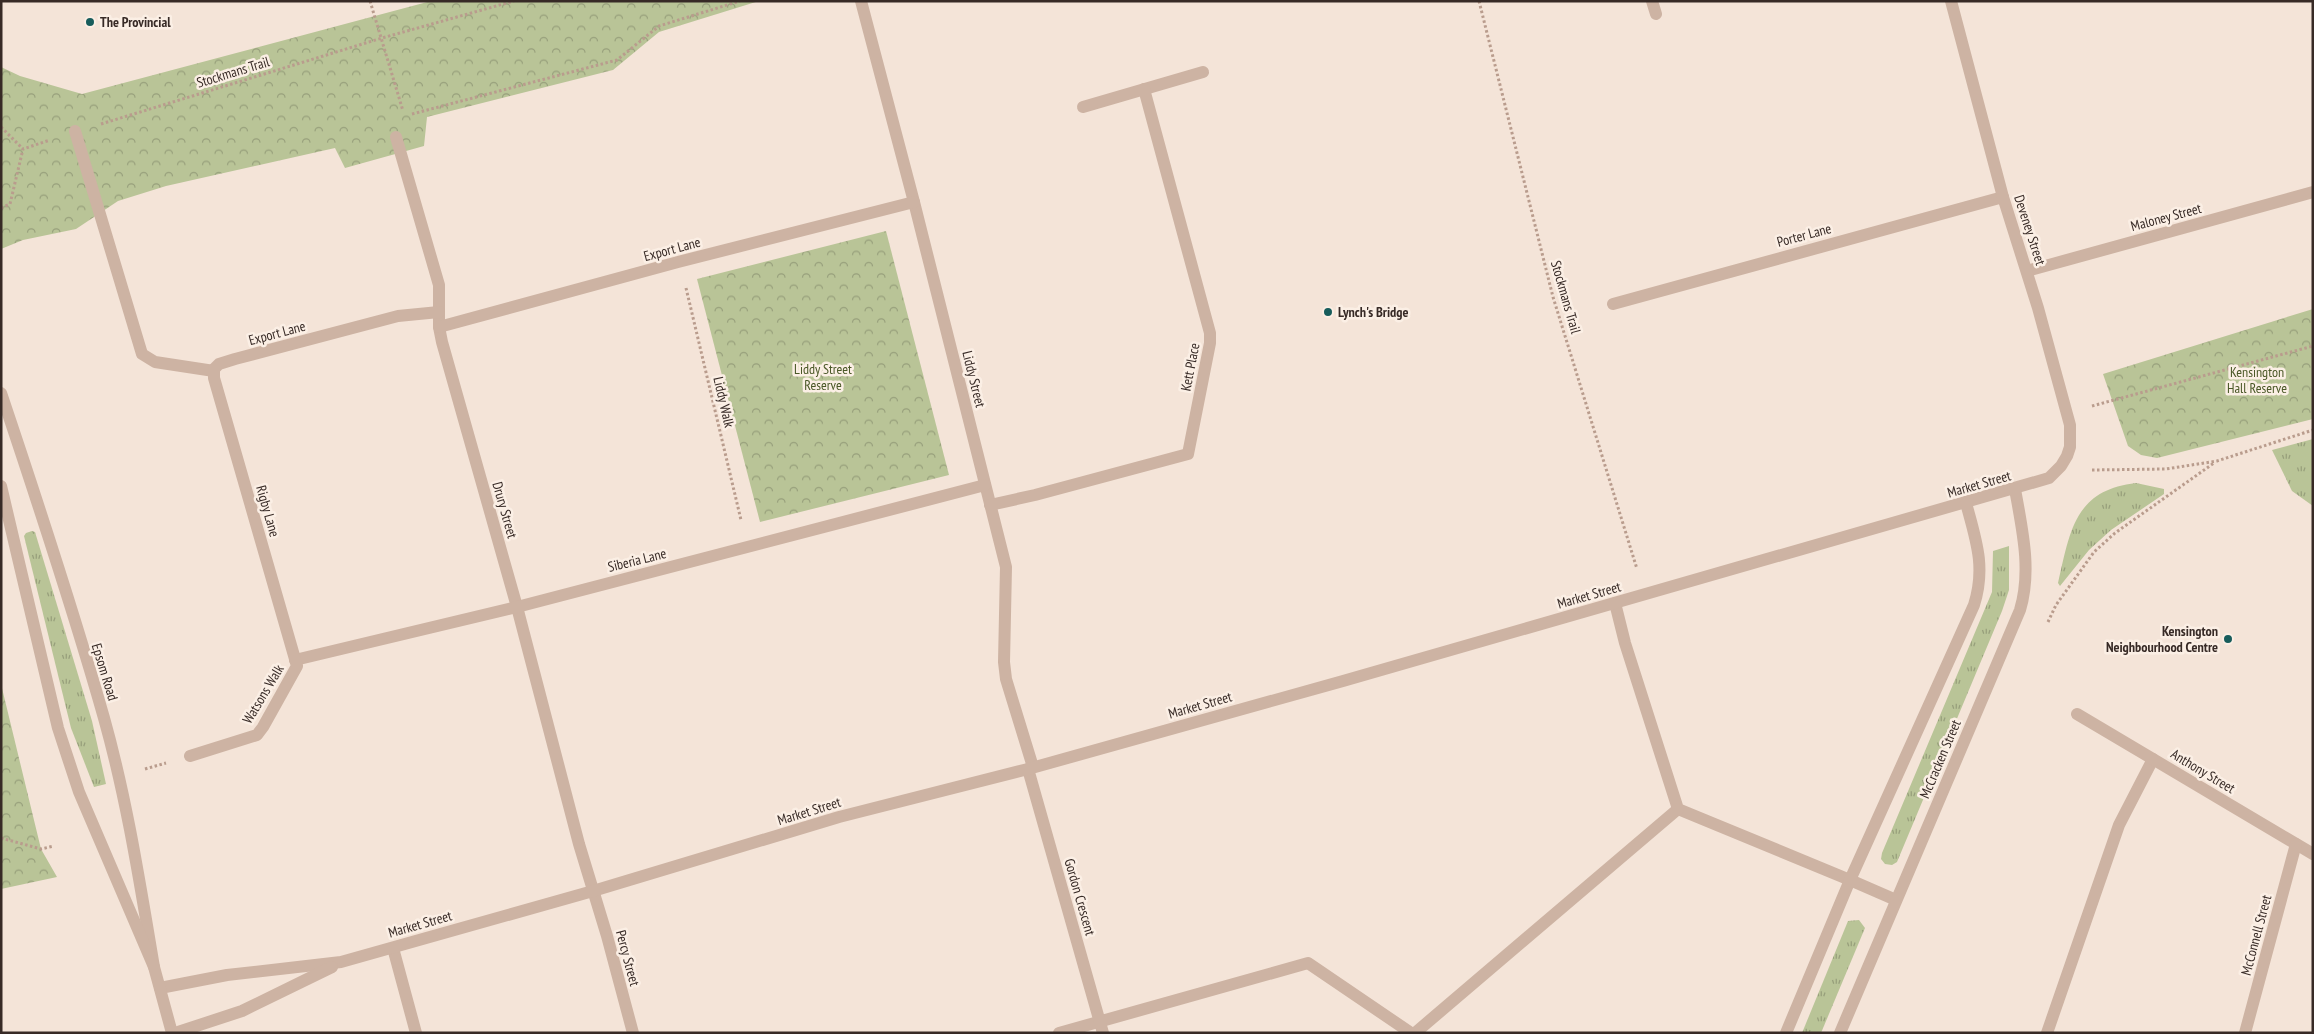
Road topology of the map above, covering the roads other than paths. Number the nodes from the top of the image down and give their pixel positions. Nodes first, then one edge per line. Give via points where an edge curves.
1 (861, 1) edge
2 (1951, 1) edge
3 (1203, 72) dead end
4 (1144, 89) junction
5 (1083, 107) dead end
6 (75, 132) road end
7 (396, 137) dead end
8 (2313, 192) edge
9 (2003, 197) junction
10 (914, 202) junction
11 (2027, 271) junction
12 (1612, 304) dead end
13 (439, 312) junction
14 (439, 327) junction
15 (214, 371) junction
16 (1, 393) edge
17 (2061, 466) joint
18 (985, 485) junction
19 (1, 486) edge
20 (2015, 489) junction
21 (1966, 503) junction
22 (990, 505) junction
23 (1615, 603) junction
24 (517, 607) junction
25 (295, 660) junction
26 (2077, 714) dead end
27 (190, 756) dead end
28 (2153, 759) junction
29 (1031, 768) junction
30 (1678, 810) junction
31 (2296, 844) junction
32 (2313, 854) edge
33 (1850, 880) junction
34 (592, 891) junction
35 (1896, 900) junction
36 (393, 948) junction
37 (341, 962) junction
38 (154, 967) junction
39 (160, 988) junction
40 (1101, 1027) edge
41 (174, 1033) edge
42 (416, 1033) edge
43 (633, 1033) edge
44 (1059, 1033) edge
45 (1411, 1033) edge
46 (1415, 1033) edge
47 (1786, 1033) edge
48 (1840, 1033) edge
49 (2047, 1033) edge
50 (2245, 1033) edge

1 - 10 street, Liddy Street
2 - 9 street, Deveney Street
3 - 4 street
4 - 5 street
4 - 22 street, Kett Place via 1210,333 1188,454
6 - 15 street via 142,354 155,362
7 - 13 street, Drury Street via 437,278
8 - 11 street, Maloney Street
9 - 11 street, Deveney Street
9 - 12 street, Porter Lane
10 - 14 street, Export Lane
10 - 18 street, Liddy Street
11 - 17 street, Deveney Street via 2070,425 2070,447
13 - 14 street, Drury Street
13 - 15 street, Export Lane via 398,316 228,361 216,366
14 - 24 street, Drury Street
15 - 25 street, Rigby Lane
16 - 38 street, Epsom Road via 104,719 140,881
17 - 20 street, Market Street via 2049,478
18 - 22 street, Liddy Street
18 - 24 street, Siberia Lane
19 - 38 street, Epsom Road via 61,737 82,799
20 - 21 street, Market Street
20 - 35 street, McCracken Street via 2026,555 2023,599 2012,632
21 - 23 street, Market Street
21 - 33 street via 1981,562 1976,598
22 - 29 street, Liddy Street via 1007,579 1006,679
23 - 29 street, Market Street
23 - 30 street
24 - 25 street, Siberia Lane
24 - 34 street, Drury Street
25 - 27 street, Watsons Walk via 296,670 257,735
26 - 28 street, Anthony Street
28 - 31 street, Anthony Street
28 - 49 street via 2119,825
29 - 34 street, Market Street via 839,817
29 - 40 street, Gordon Crescent
30 - 33 street
30 - 46 street
31 - 32 street, Anthony Street
31 - 50 street, McConnell Street
33 - 35 street
33 - 47 street
34 - 36 street, Market Street
34 - 43 street, Percy Street
35 - 48 street, McCracken Street
36 - 37 street, Market Street
36 - 42 street
37 - 39 street, Market Street via 227,975
37 - 41 street, Market Street via 242,1011
38 - 39 street, Epsom Road
39 - 41 street, Epsom Road
40 - 44 street
40 - 45 street via 1308,963

